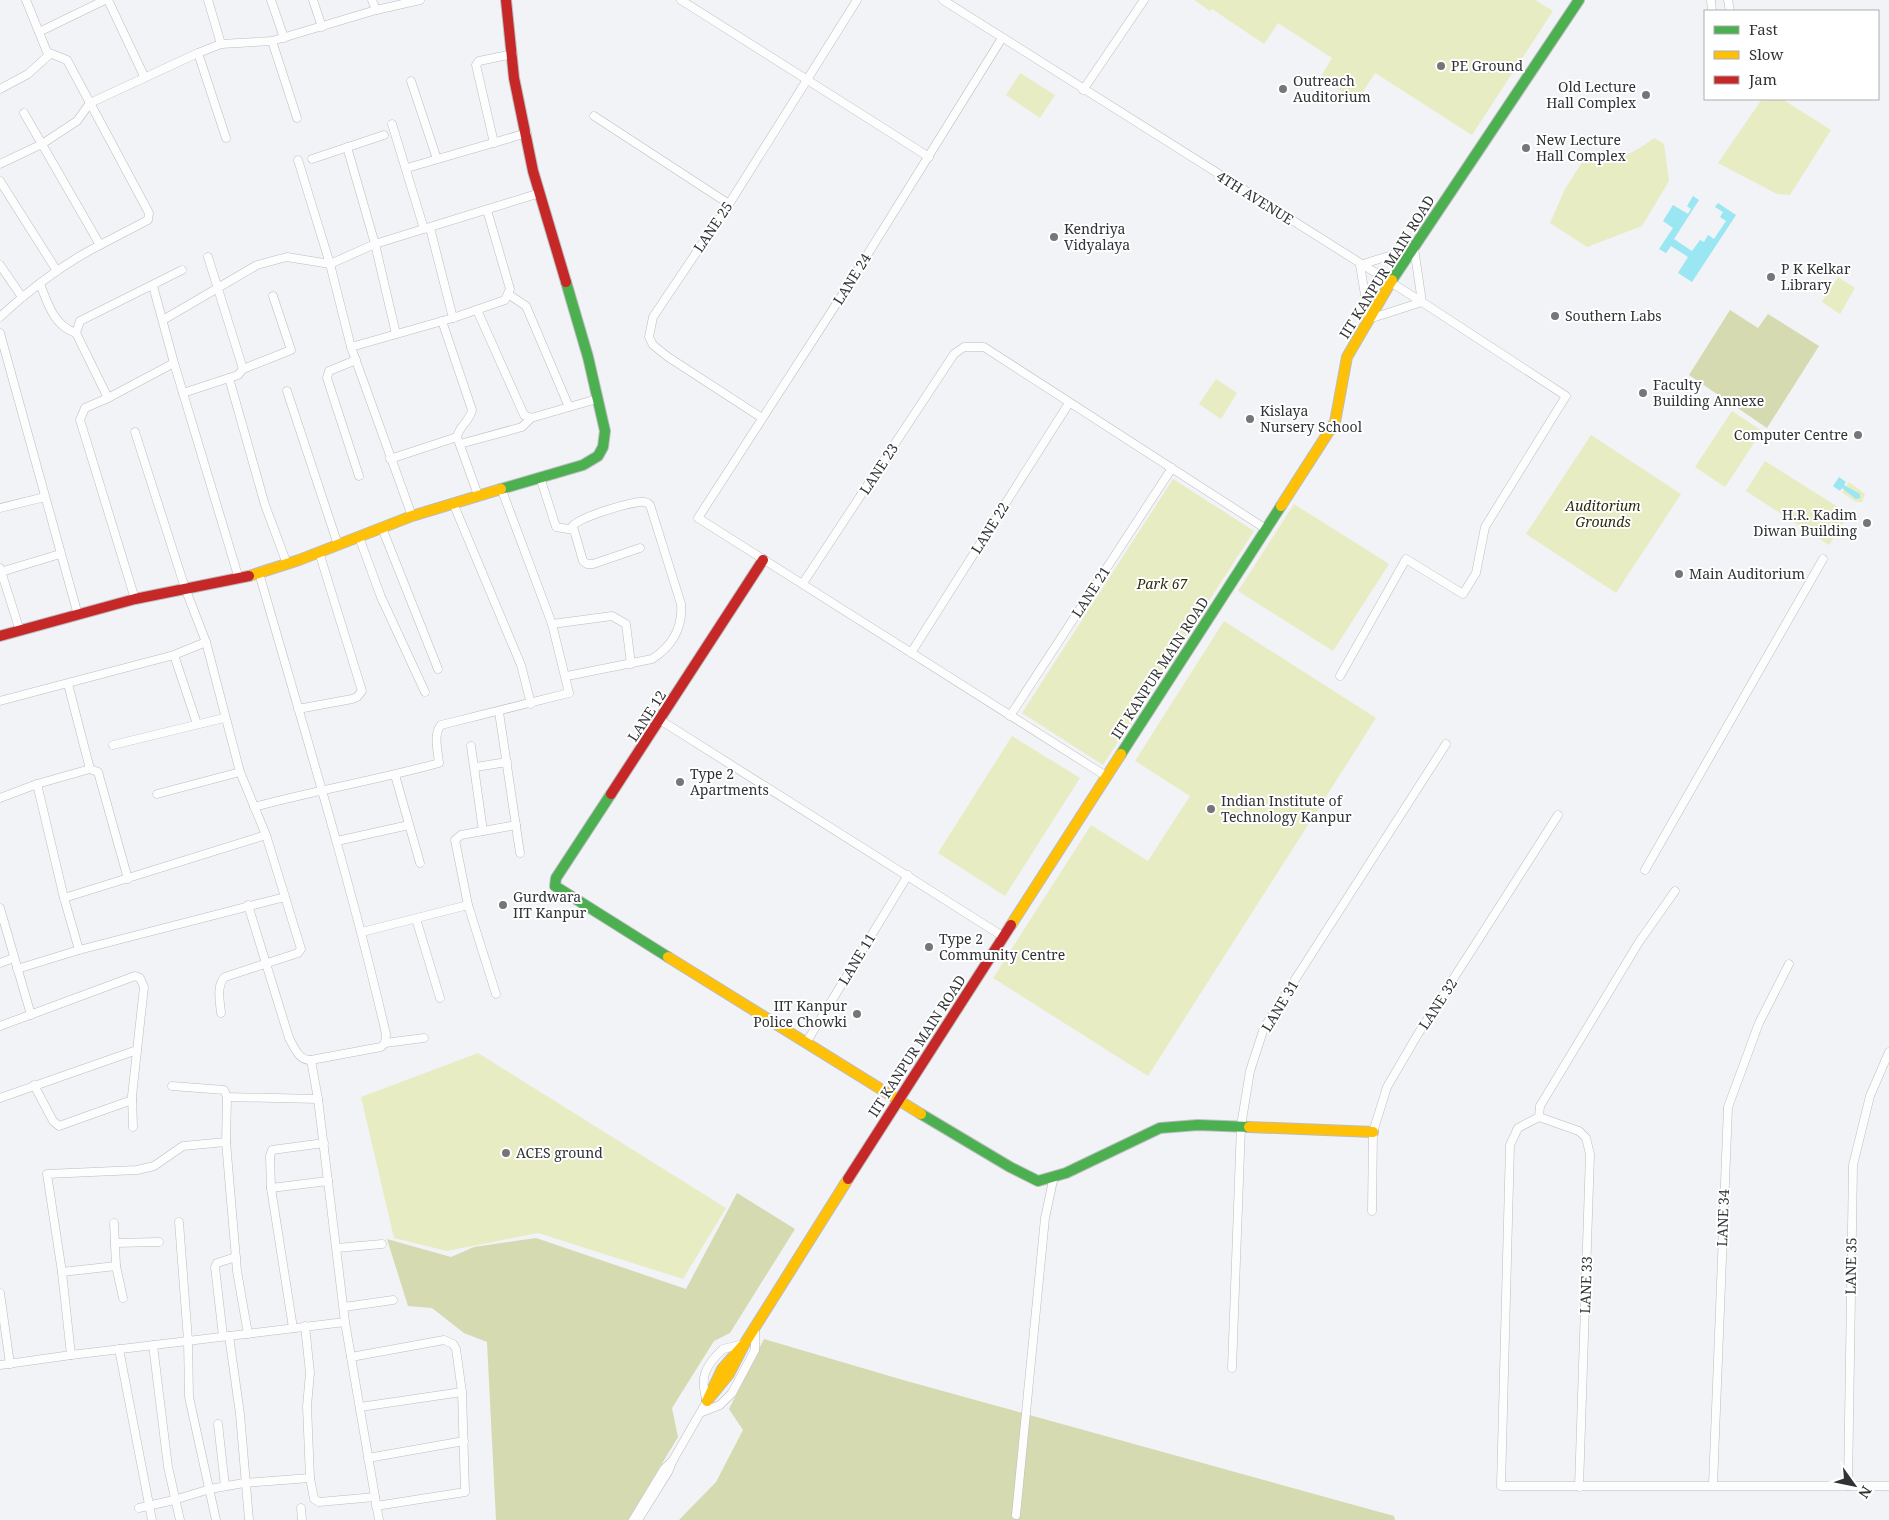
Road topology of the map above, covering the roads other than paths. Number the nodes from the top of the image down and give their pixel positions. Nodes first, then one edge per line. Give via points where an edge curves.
1 (26, 0) edge
2 (106, 0) edge
3 (208, 0) edge
4 (272, 0) edge
5 (313, 0) edge
6 (372, 0) edge
7 (420, 0) edge
8 (506, 0) edge
9 (681, 0) edge
10 (857, 0) edge
11 (943, 0) edge
12 (1144, 0) edge
13 (1579, 0) edge
14 (399, 3) edge
15 (376, 10) junction
16 (322, 27) junction
17 (39, 32) junction
18 (284, 38) junction
19 (1002, 38) junction
20 (272, 41) junction
21 (221, 44) junction
22 (198, 53) junction
23 (50, 54) junction
24 (513, 54) junction
25 (144, 76) junction
26 (808, 80) junction
27 (411, 81) dead end
28 (0, 89) edge
29 (1083, 90) junction
30 (90, 103) junction
31 (24, 113) dead end
32 (594, 116) dead end
33 (297, 118) dead end
34 (392, 124) dead end
35 (527, 133) junction
36 (384, 135) dead end
37 (226, 138) dead end
38 (494, 143) junction
39 (42, 144) junction
40 (347, 147) junction
41 (929, 157) junction
42 (312, 159) dead end
43 (437, 159) junction
44 (298, 160) dead end
45 (0, 164) edge
46 (407, 168) junction
47 (0, 181) edge
48 (540, 193) junction
49 (729, 204) junction
50 (487, 210) junction
51 (427, 229) junction
52 (375, 244) junction
53 (100, 245) junction
54 (1414, 248) junction
55 (208, 257) dead end
56 (330, 264) junction
57 (0, 265) edge
58 (1360, 265) junction
59 (182, 270) dead end
60 (57, 271) junction
61 (1390, 283) junction
62 (40, 284) junction
63 (153, 286) junction
64 (219, 288) junction
65 (508, 294) junction
66 (273, 296) dead end
67 (22, 297) junction
68 (1422, 302) junction
69 (477, 310) junction
70 (0, 317) edge
71 (453, 318) junction
72 (1369, 319) junction
73 (162, 320) junction
74 (442, 321) junction
75 (0, 333) edge
76 (76, 333) junction
77 (396, 334) junction
78 (351, 347) junction
79 (356, 360) junction
80 (174, 364) junction
81 (243, 369) junction
82 (229, 378) junction
83 (286, 391) dead end
84 (183, 393) junction
85 (108, 398) junction
86 (597, 399) junction
87 (1069, 403) junction
88 (569, 407) junction
89 (531, 418) junction
90 (762, 418) junction
91 (135, 432) dead end
92 (458, 440) junction
93 (390, 459) junction
94 (1172, 468) junction
95 (359, 476) dead end
96 (540, 477) junction
97 (501, 488) junction
98 (478, 496) junction
99 (45, 497) junction
100 (453, 503) junction
101 (0, 508) edge
102 (412, 516) junction
103 (382, 528) junction
104 (571, 528) junction
105 (1266, 529) junction
106 (359, 537) junction
107 (338, 545) junction
108 (640, 548) dead end
109 (319, 552) junction
110 (60, 554) junction
111 (1823, 559) dead end
112 (763, 560) junction
113 (287, 564) junction
114 (1, 570) edge
115 (259, 573) junction
116 (240, 579) junction
117 (803, 583) junction
118 (185, 588) junction
119 (135, 599) junction
120 (78, 615) junction
121 (552, 624) junction
122 (20, 631) junction
123 (0, 636) edge
124 (206, 642) junction
125 (911, 652) junction
126 (174, 655) junction
127 (631, 664) junction
128 (438, 669) dead end
129 (567, 676) junction
130 (1340, 676) dead end
131 (68, 684) junction
132 (425, 692) dead end
133 (0, 701) edge
134 (532, 704) junction
135 (298, 709) junction
136 (499, 712) junction
137 (1010, 716) junction
138 (224, 718) junction
139 (660, 720) junction
140 (197, 724) junction
141 (113, 744) dead end
142 (1446, 744) dead end
143 (472, 746) dead end
144 (507, 762) junction
145 (476, 767) junction
146 (90, 769) junction
147 (240, 772) junction
148 (395, 775) junction
149 (1106, 776) junction
150 (37, 784) junction
151 (321, 789) junction
152 (157, 794) dead end
153 (0, 798) edge
154 (254, 807) junction
155 (1558, 815) dead end
156 (409, 825) junction
157 (516, 825) junction
158 (483, 831) junction
159 (266, 835) junction
160 (337, 841) junction
161 (520, 853) dead end
162 (420, 862) dead end
163 (1645, 870) dead end
164 (908, 876) junction
165 (128, 879) junction
166 (1675, 891) dead end
167 (285, 897) junction
168 (64, 898) junction
169 (248, 905) junction
170 (468, 905) junction
171 (0, 908) edge
172 (416, 919) junction
173 (362, 932) junction
174 (1004, 937) junction
175 (79, 950) junction
176 (14, 958) junction
177 (265, 962) junction
178 (0, 963) edge
179 (1789, 964) dead end
180 (17, 969) junction
181 (496, 994) dead end
182 (440, 998) dead end
183 (221, 1013) dead end
184 (31, 1015) junction
185 (0, 1026) edge
186 (424, 1038) dead end
187 (385, 1043) junction
188 (806, 1043) junction
189 (137, 1050) junction
190 (1889, 1052) edge
191 (311, 1060) junction
192 (34, 1085) junction
193 (172, 1086) dead end
194 (227, 1097) junction
195 (0, 1098) edge
196 (318, 1099) junction
197 (132, 1100) junction
198 (898, 1100) junction
199 (1538, 1117) junction
200 (1241, 1126) junction
201 (133, 1127) dead end
202 (1373, 1132) junction
203 (226, 1142) junction
204 (324, 1142) junction
205 (1054, 1176) junction
206 (328, 1181) junction
207 (271, 1188) junction
208 (1372, 1211) dead end
209 (179, 1222) dead end
210 (114, 1223) dead end
211 (159, 1242) dead end
212 (115, 1243) junction
213 (382, 1244) dead end
214 (336, 1248) junction
215 (236, 1257) junction
216 (116, 1266) junction
217 (62, 1272) junction
218 (0, 1292) edge
219 (123, 1298) dead end
220 (393, 1300) dead end
221 (344, 1307) junction
222 (344, 1322) junction
223 (305, 1326) junction
224 (755, 1327) junction
225 (293, 1328) junction
226 (248, 1334) junction
227 (226, 1336) junction
228 (188, 1340) junction
229 (744, 1344) junction
230 (153, 1345) junction
231 (119, 1349) junction
232 (71, 1355) junction
233 (351, 1357) junction
234 (10, 1364) junction
235 (0, 1365) edge
236 (1232, 1368) dead end
237 (462, 1392) junction
238 (708, 1401) junction
239 (360, 1407) junction
240 (702, 1412) junction
241 (218, 1424) dead end
242 (464, 1441) junction
243 (368, 1458) junction
244 (673, 1460) junction
245 (310, 1478) junction
246 (244, 1482) junction
247 (1713, 1485) junction
248 (225, 1486) junction
249 (1848, 1486) junction
250 (1889, 1486) edge
251 (1579, 1487) junction
252 (210, 1489) junction
253 (375, 1497) junction
254 (174, 1500) junction
255 (149, 1505) junction
256 (376, 1506) junction
257 (138, 1508) dead end
258 (301, 1508) dead end
259 (1016, 1515) dead end
260 (152, 1520) edge
261 (180, 1520) edge
262 (216, 1520) edge
263 (249, 1520) edge
264 (302, 1520) edge
265 (379, 1520) edge
266 (633, 1520) edge
267 (638, 1520) edge

1 - 17 street
2 - 17 street
2 - 25 street
3 - 21 street
4 - 18 street
5 - 16 street
6 - 15 street
7 - 14 street
8 - 24 street
9 - 26 street
10 - 26 street, LANE 25
11 - 19 street, 4TH AVENUE
12 - 29 street
13 - 54 street, IIT KANPUR MAIN ROAD
14 - 15 street
15 - 16 street
16 - 18 street
17 - 23 street
18 - 20 street
19 - 29 street, 4TH AVENUE
19 - 41 street, LANE 24
20 - 21 street
20 - 33 street
21 - 22 street
22 - 25 street
22 - 37 street
23 - 28 street via 28,74
23 - 30 street via 68,60
24 - 35 street via 514,78
24 - 38 street via 479,61 476,65
25 - 30 street
26 - 41 street
26 - 49 street, LANE 25
27 - 43 street
29 - 58 street, 4TH AVENUE
30 - 39 street via 77,121
30 - 53 street via 149,213 148,220
31 - 39 street
32 - 49 street
34 - 46 street
35 - 38 street
35 - 48 street
36 - 40 street
38 - 43 street
39 - 45 street
39 - 53 street
40 - 42 street
40 - 52 street
41 - 90 street, LANE 24
43 - 46 street
44 - 56 street
46 - 51 street
47 - 60 street
48 - 50 street
48 - 86 street via 588,357
49 - 90 street, LANE 25 via 653,318 649,337 653,345 668,357
50 - 51 street
50 - 65 street via 510,289
51 - 52 street
51 - 71 street
52 - 56 street
52 - 77 street
53 - 60 street
54 - 58 street
54 - 61 street, IIT KANPUR MAIN ROAD
54 - 68 street
55 - 64 street
56 - 64 street via 287,257 257,265
56 - 78 street
57 - 67 street
58 - 61 street, 4TH AVENUE
58 - 72 street
59 - 63 street
60 - 62 street
61 - 68 street, 4TH AVENUE
61 - 72 street, IIT KANPUR MAIN ROAD
62 - 67 street
62 - 76 street via 58,323
63 - 73 street
63 - 76 street via 80,320
64 - 73 street
64 - 81 street
65 - 69 street via 505,300
65 - 88 street via 526,306
66 - 81 street via 291,350
67 - 70 street
68 - 72 street
68 - 130 street, 4TH AVENUE via 1566,396 1486,527 1476,572 1463,594 1406,559
69 - 71 street
69 - 89 street via 524,414
71 - 74 street
72 - 105 street, IIT KANPUR MAIN ROAD via 1347,357 1335,422
73 - 80 street
74 - 77 street
74 - 92 street via 472,410 460,428
75 - 99 street
76 - 85 street
77 - 78 street
78 - 79 street
79 - 93 street
79 - 95 street via 329,371 327,378
80 - 84 street
80 - 85 street
81 - 82 street
82 - 84 street
82 - 113 street via 265,505
83 - 107 street
84 - 116 street
85 - 119 street via 85,408 80,420
86 - 88 street
86 - 96 street via 605,431 598,456 583,465
87 - 94 street
87 - 117 street, LANE 23 via 984,347 964,347 954,354
87 - 125 street, LANE 22
88 - 89 street
89 - 92 street via 522,427
90 - 112 street, LANE 24 via 698,518
91 - 118 street
92 - 93 street
92 - 98 street
93 - 102 street
94 - 105 street
94 - 137 street, LANE 21
96 - 97 street
96 - 104 street via 556,527
97 - 98 street
97 - 121 street
98 - 100 street
99 - 101 street
99 - 110 street
100 - 102 street
100 - 134 street via 521,665
102 - 103 street
103 - 106 street
103 - 128 street
104 - 108 street via 581,558 587,564
104 - 127 street via 579,520 641,501 650,505 682,616 674,640 662,653
105 - 149 street, IIT KANPUR MAIN ROAD
106 - 107 street
106 - 132 street via 381,597
107 - 109 street
109 - 113 street
109 - 135 street via 362,691 352,699
110 - 114 street
110 - 120 street
111 - 163 street
112 - 117 street
112 - 139 street, LANE 12
113 - 115 street
114 - 122 street
115 - 116 street
115 - 135 street
116 - 118 street
117 - 125 street
118 - 119 street
118 - 124 street
119 - 120 street
120 - 122 street
121 - 127 street via 618,617 626,624
121 - 129 street
122 - 123 street
124 - 126 street
124 - 138 street
125 - 137 street
126 - 131 street
126 - 140 street
127 - 129 street
129 - 134 street via 570,690 567,695
131 - 133 street
131 - 146 street
134 - 136 street
135 - 151 street
136 - 144 street
136 - 148 street via 441,725 436,736 439,763
137 - 149 street
138 - 140 street
138 - 147 street
139 - 164 street
139 - 188 street, LANE 12 via 556,878 555,886
140 - 141 street
142 - 200 street, LANE 31 via 1264,1028 1250,1071
143 - 145 street
144 - 145 street
144 - 157 street
145 - 158 street
146 - 150 street
146 - 165 street via 95,769 100,776
147 - 152 street
147 - 154 street
148 - 151 street
148 - 156 street
149 - 174 street, IIT KANPUR MAIN ROAD
150 - 153 street
150 - 168 street
151 - 154 street
151 - 160 street
154 - 159 street
155 - 202 street, LANE 32 via 1418,1034 1388,1087
156 - 160 street
156 - 162 street
157 - 158 street
157 - 161 street
158 - 170 street via 461,835 455,840
159 - 165 street
159 - 167 street
160 - 173 street
164 - 174 street
164 - 188 street, LANE 11
165 - 168 street
166 - 199 street via 1639,942 1540,1106
167 - 169 street
167 - 177 street via 302,949
168 - 175 street
169 - 175 street
169 - 177 street
170 - 172 street
170 - 181 street
171 - 176 street
172 - 173 street
172 - 182 street
173 - 187 street via 386,1034
174 - 198 street, IIT KANPUR MAIN ROAD
175 - 180 street
176 - 178 street
176 - 180 street
177 - 183 street via 222,980
177 - 191 street via 289,1038 301,1057
179 - 247 street, LANE 34 via 1759,1023 1728,1107
180 - 184 street
184 - 185 street
184 - 189 street via 138,976 144,986
186 - 187 street
187 - 191 street via 372,1050
188 - 198 street
189 - 192 street
189 - 197 street
190 - 249 street, LANE 35 via 1870,1096 1853,1165
191 - 196 street
192 - 195 street
192 - 197 street via 53,1121 59,1126
193 - 194 street via 219,1088
194 - 196 street
194 - 203 street
196 - 204 street
197 - 201 street
198 - 205 street via 1010,1167 1038,1180
198 - 224 street, IIT KANPUR MAIN ROAD
199 - 251 street, LANE 33 via 1579,1131 1586,1138 1590,1154
199 - 251 street via 1518,1128 1510,1145 1501,1486
200 - 202 street
200 - 205 street via 1160,1128
200 - 236 street, LANE 31
202 - 208 street, LANE 32
203 - 215 street
203 - 217 street via 183,1146 154,1166 137,1170 47,1174
204 - 206 street
204 - 207 street via 272,1150
205 - 259 street via 1045,1218
206 - 207 street
206 - 214 street
207 - 225 street
209 - 228 street
210 - 212 street
211 - 212 street
212 - 216 street
213 - 214 street
214 - 221 street
215 - 226 street
215 - 227 street via 217,1263 215,1267
216 - 217 street
216 - 219 street
217 - 232 street
218 - 234 street
220 - 221 street
221 - 222 street
222 - 223 street
222 - 233 street
223 - 225 street
223 - 245 street via 310,1373 307,1406
224 - 229 street, IIT KANPUR MAIN ROAD
224 - 240 street via 755,1350 732,1392 720,1405
225 - 226 street
226 - 227 street
227 - 228 street
227 - 246 street via 240,1414
228 - 230 street
228 - 252 street via 189,1397
229 - 238 street, IIT KANPUR MAIN ROAD via 741,1354
229 - 238 street via 723,1349 704,1374 702,1382
230 - 231 street
230 - 254 street
231 - 232 street
231 - 255 street
232 - 234 street
233 - 237 street via 449,1341 456,1349
233 - 239 street
234 - 235 street
237 - 239 street
237 - 242 street
238 - 240 street, IIT KANPUR MAIN ROAD
239 - 243 street
240 - 244 street, IIT KANPUR MAIN ROAD
241 - 248 street
242 - 243 street
242 - 256 street via 465,1492
243 - 253 street
244 - 266 street, IIT KANPUR MAIN ROAD
244 - 267 street, IIT KANPUR MAIN ROAD
245 - 246 street
245 - 253 street via 314,1499 319,1502
246 - 248 street
246 - 263 street
247 - 249 street
247 - 251 street
248 - 252 street
249 - 250 street
252 - 254 street
252 - 262 street
253 - 256 street
254 - 255 street
254 - 261 street
255 - 257 street
255 - 260 street
256 - 265 street
258 - 264 street

